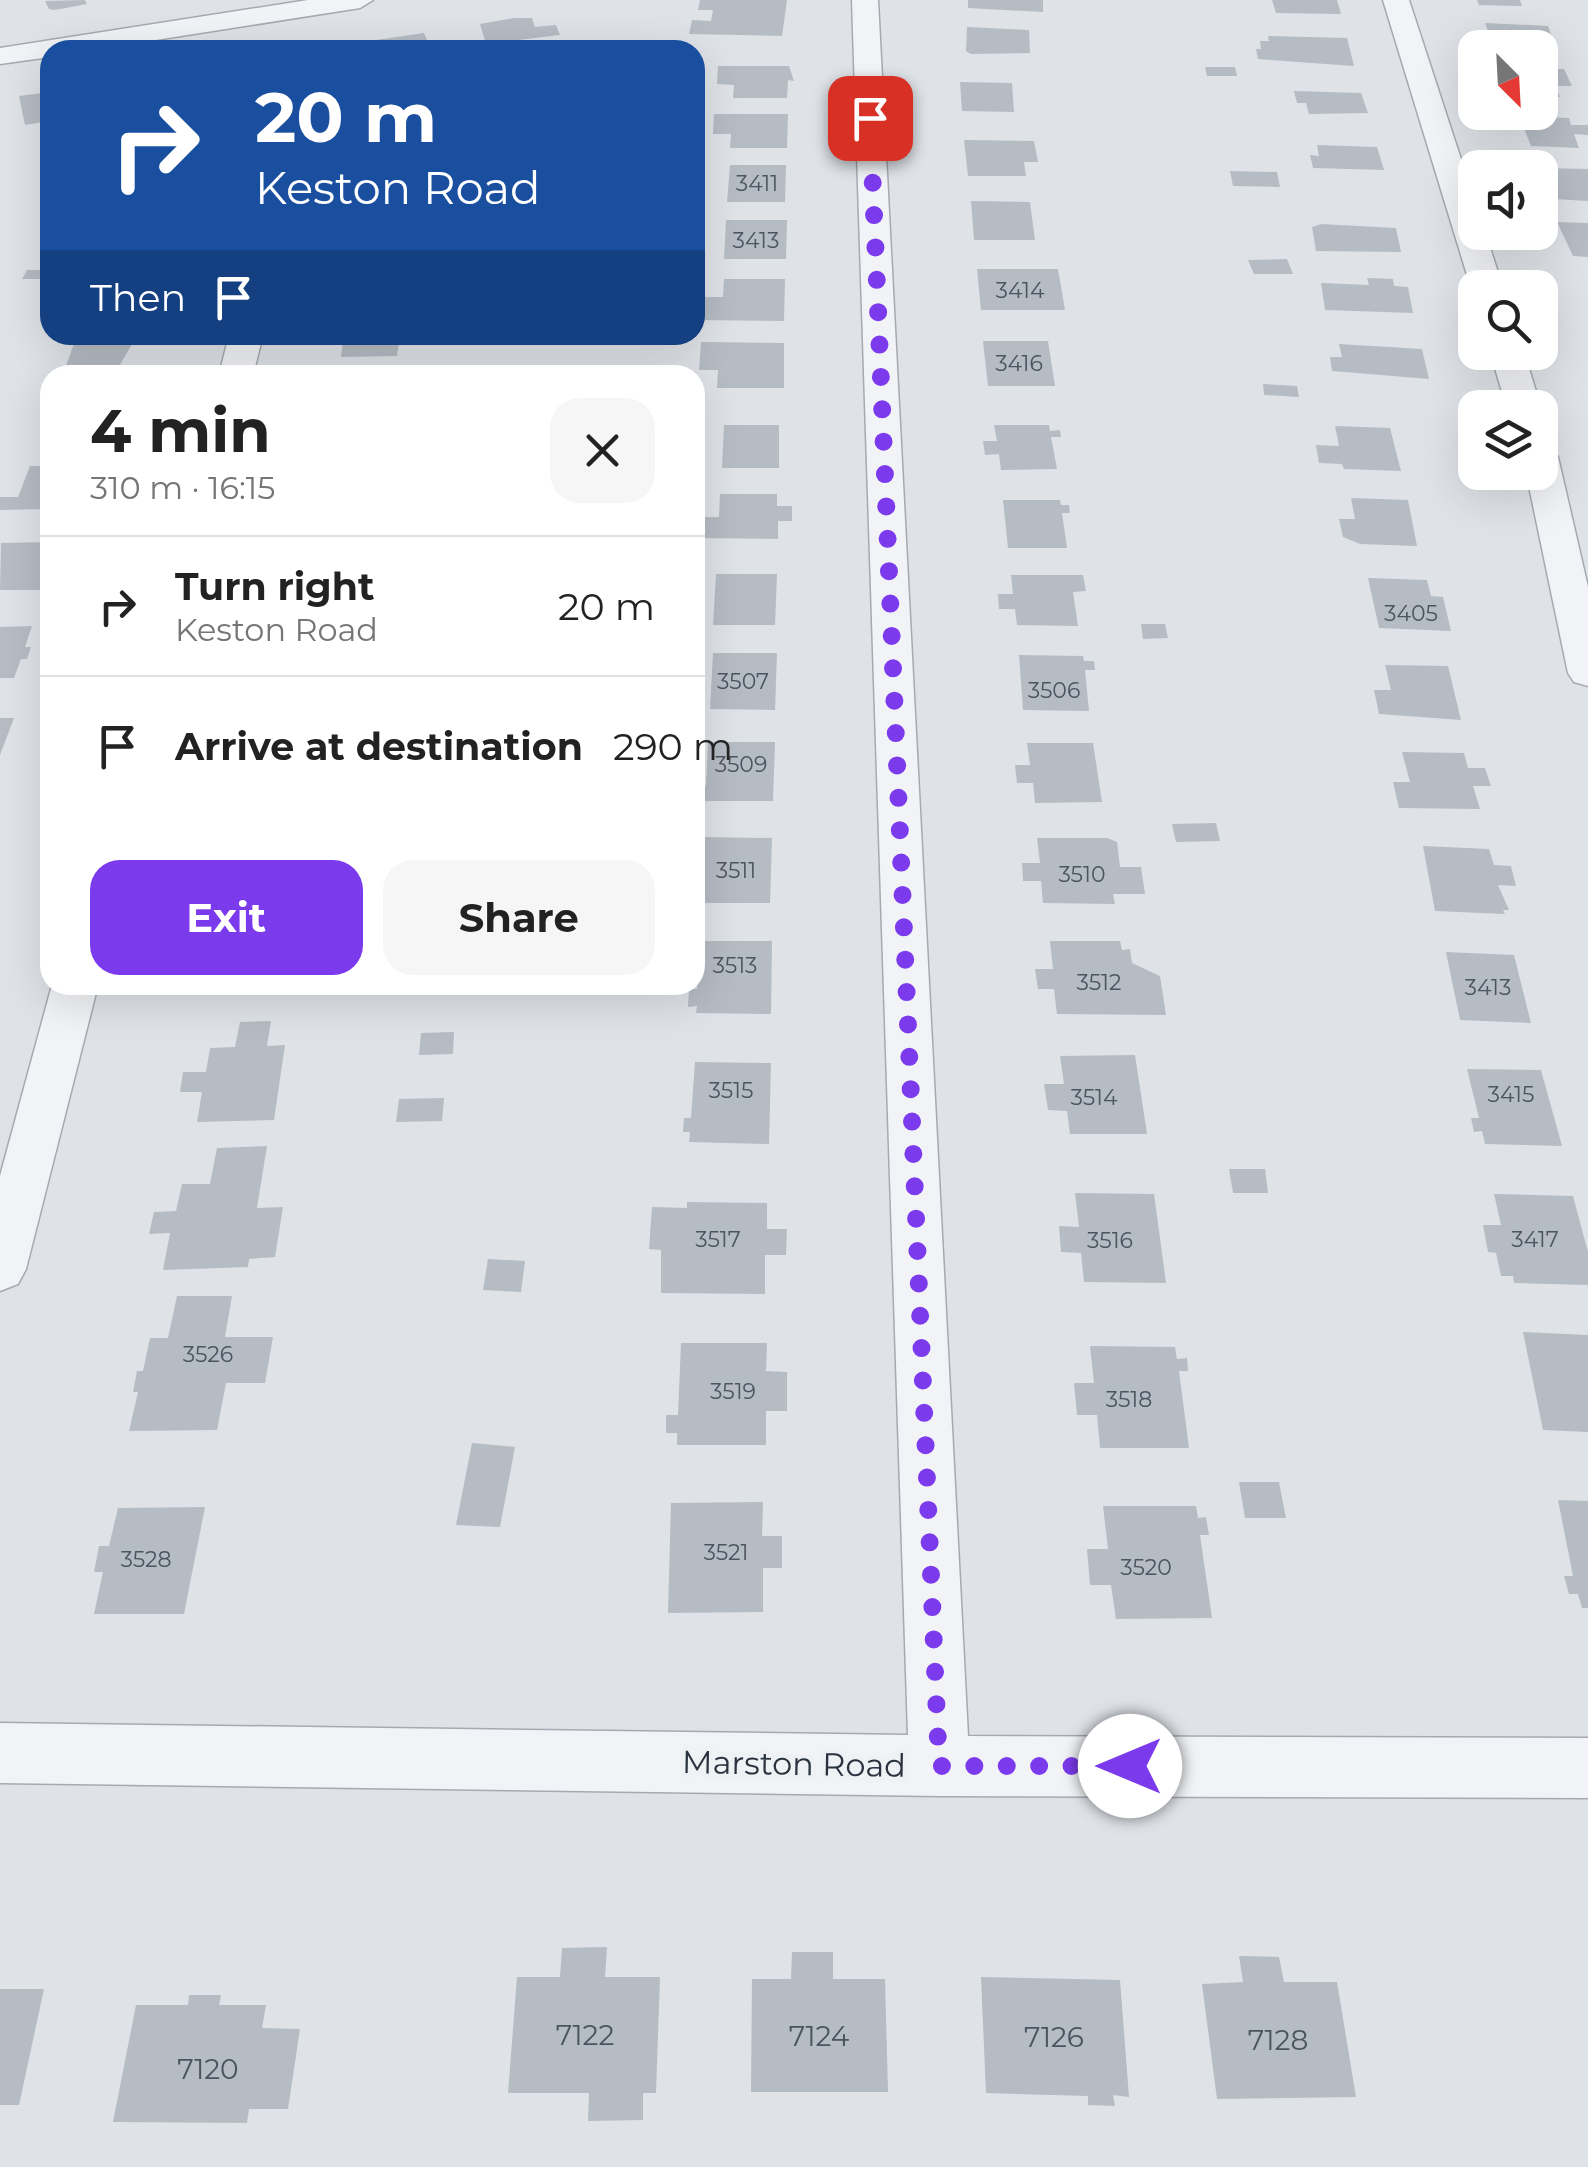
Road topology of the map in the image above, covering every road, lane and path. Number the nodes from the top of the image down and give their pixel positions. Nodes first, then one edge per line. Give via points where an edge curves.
1 (360, 0) edge
2 (865, 0) edge
3 (1396, 0) edge
4 (140, 40) edge
5 (40, 51) edge
6 (0, 56) edge
7 (1480, 270) edge
8 (1547, 490) edge
9 (1588, 673) edge
10 (72, 995) edge
11 (0, 1268) edge
12 (0, 1753) edge
13 (939, 1766) junction
14 (1588, 1768) edge

1 - 4 street via 280,24
2 - 13 street
3 - 7 street
5 - 6 street
8 - 9 street
10 - 11 street
12 - 13 street, Marston Road
13 - 14 street, Marston Road

